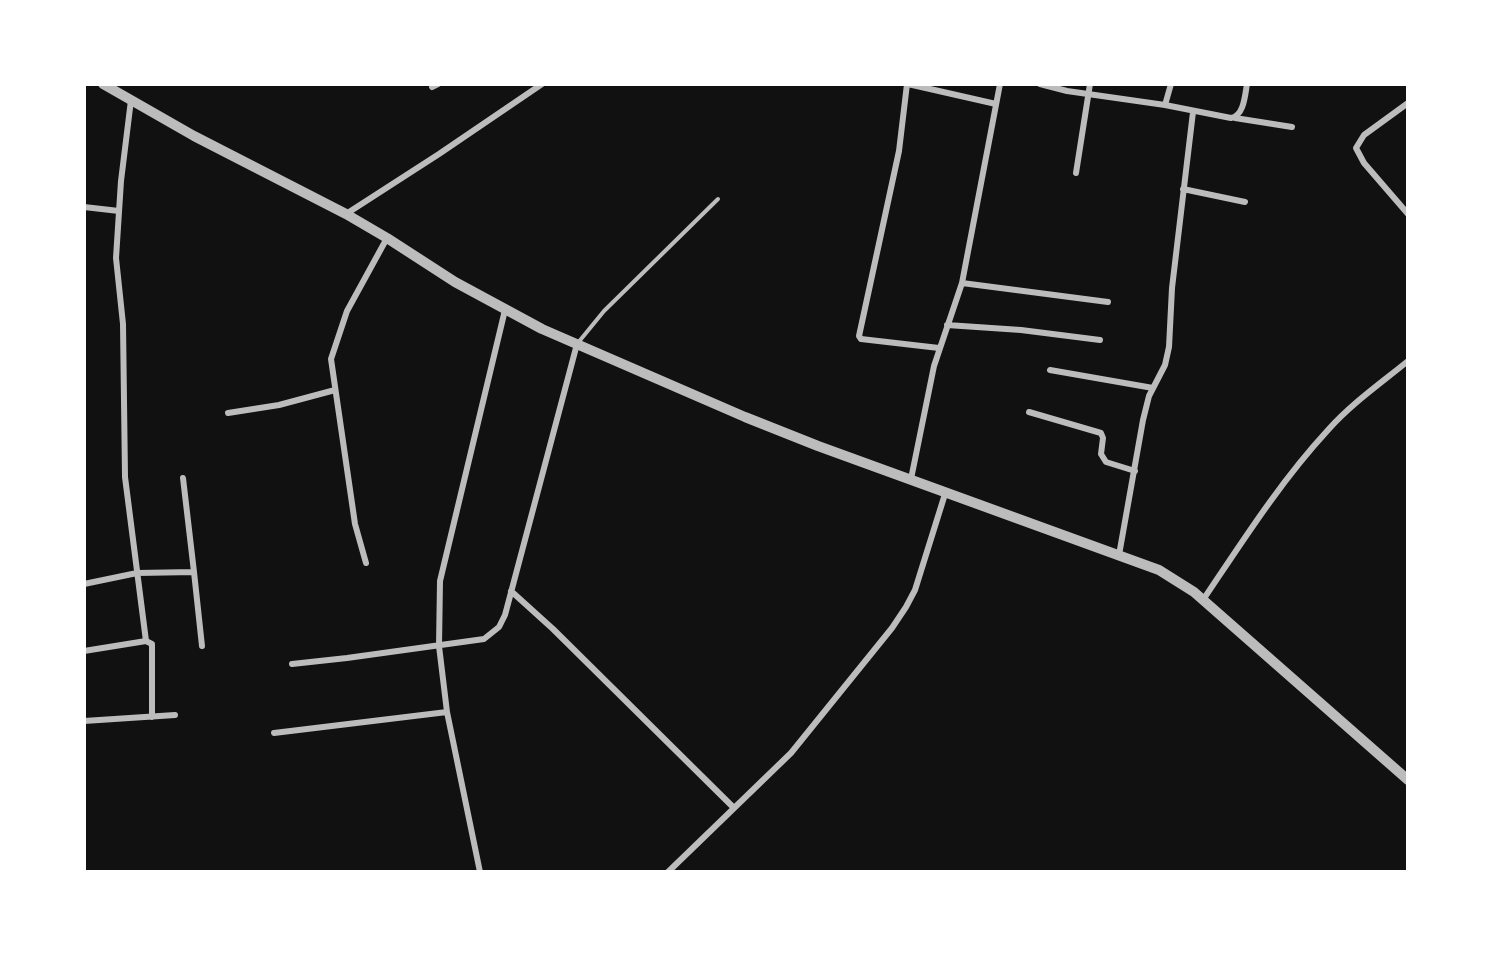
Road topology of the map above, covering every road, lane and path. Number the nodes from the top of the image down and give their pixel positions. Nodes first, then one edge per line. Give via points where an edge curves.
1 (104, 84) edge
2 (542, 84) edge
3 (907, 84) edge
4 (1000, 84) edge
5 (1040, 84) edge
6 (1090, 84) edge
7 (1170, 84) edge
8 (1248, 84) edge
9 (1089, 95) junction
10 (131, 100) junction
11 (1408, 103) edge
12 (996, 104) junction
13 (1165, 105) junction
14 (1193, 112) junction
15 (1235, 118) junction
16 (1292, 127) dead end
17 (1077, 173) dead end
18 (1183, 189) junction
19 (718, 199) dead end
20 (1245, 202) dead end
21 (84, 207) edge
22 (119, 211) junction
23 (346, 214) junction
24 (1408, 214) edge
25 (387, 238) junction
26 (962, 283) junction
27 (1108, 302) dead end
28 (504, 310) junction
29 (947, 325) junction
30 (1100, 340) dead end
31 (577, 344) junction
32 (939, 348) junction
33 (1408, 361) edge
34 (1050, 370) dead end
35 (1153, 388) junction
36 (335, 390) junction
37 (1029, 412) dead end
38 (228, 413) dead end
39 (1135, 471) junction
40 (183, 478) dead end
41 (911, 479) junction
42 (945, 494) junction
43 (1119, 555) junction
44 (366, 563) dead end
45 (194, 572) junction
46 (137, 573) junction
47 (84, 584) edge
48 (511, 591) junction
49 (1203, 600) junction
50 (146, 641) junction
51 (202, 646) dead end
52 (439, 646) junction
53 (84, 651) edge
54 (292, 664) dead end
55 (447, 712) junction
56 (175, 715) dead end
57 (152, 717) junction
58 (84, 721) edge
59 (274, 733) dead end
60 (1408, 780) edge
61 (734, 808) junction
62 (480, 872) edge
63 (668, 872) edge

1 - 10 street
2 - 23 street
3 - 12 street
3 - 32 street via 899,151 859,336
4 - 12 street
5 - 9 street
6 - 9 street
7 - 13 street
8 - 15 street
9 - 13 street
9 - 17 street
10 - 22 street
10 - 23 street
11 - 24 street via 1364,135 1356,148
12 - 26 street
13 - 14 street
14 - 15 street
14 - 18 street
15 - 16 street
18 - 20 street
18 - 35 street via 1169,347
19 - 31 lane via 604,311
21 - 22 street
22 - 46 street via 116,258 123,324 125,477
23 - 25 street
25 - 28 street
25 - 36 street via 347,311 331,359
26 - 27 street
26 - 29 street
28 - 31 street
28 - 52 street via 440,581
29 - 30 street
29 - 32 street
31 - 41 street via 756,421
31 - 48 street
32 - 41 street
33 - 49 street via 1328,429 1254,525
34 - 35 street
35 - 39 street
36 - 38 street
36 - 44 street via 355,524
37 - 39 street via 1101,433 1101,454 1106,462
39 - 43 street
40 - 45 street
41 - 42 street
42 - 43 street
42 - 61 street via 906,607 791,753
43 - 49 street via 1159,570
45 - 46 street
45 - 51 street
46 - 47 street
46 - 50 street
48 - 52 street via 505,615 492,633 484,639
48 - 61 street
49 - 60 street
50 - 53 street
50 - 57 street via 152,644
52 - 54 street
52 - 55 street
55 - 59 street
55 - 62 street
56 - 57 street
57 - 58 street
61 - 63 street

